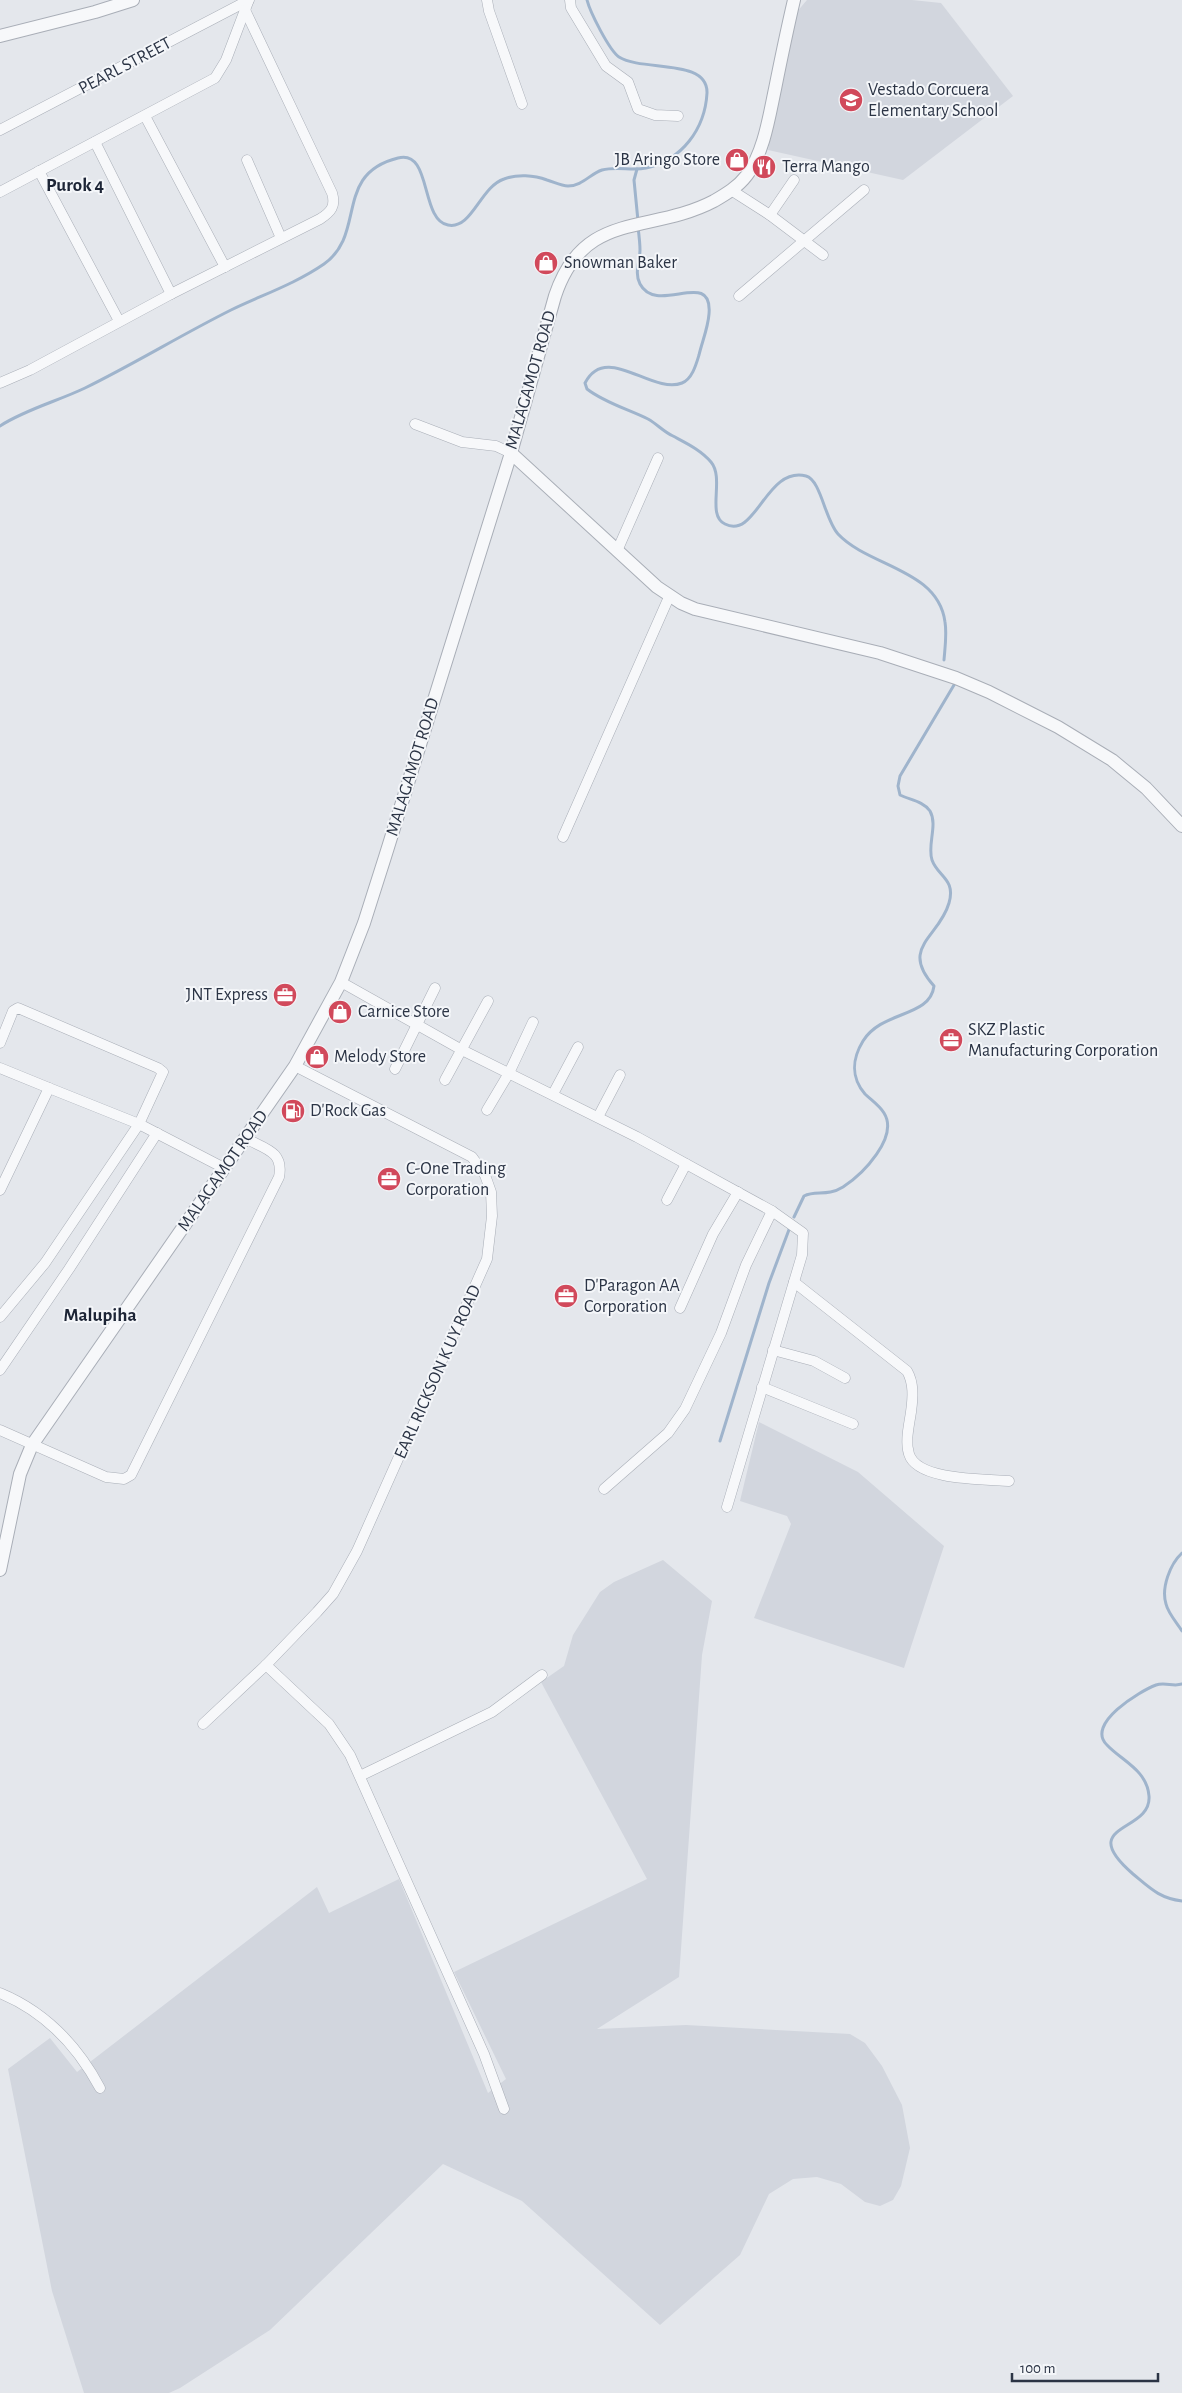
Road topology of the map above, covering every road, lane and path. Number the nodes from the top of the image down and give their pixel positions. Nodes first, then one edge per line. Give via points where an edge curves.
1 (133, 0) edge
2 (487, 0) edge
3 (570, 0) edge
4 (794, 0) edge
5 (247, 4) edge
6 (0, 36) edge
7 (522, 104) dead end
8 (145, 116) junction
9 (678, 116) dead end
10 (0, 130) edge
11 (96, 142) junction
12 (247, 160) dead end
13 (39, 171) junction
14 (794, 180) dead end
15 (731, 190) junction
16 (864, 190) dead end
17 (0, 192) edge
18 (770, 215) junction
19 (282, 238) junction
20 (806, 240) junction
21 (823, 255) dead end
22 (225, 267) junction
23 (170, 294) junction
24 (739, 296) dead end
25 (119, 321) junction
26 (0, 383) edge
27 (415, 424) dead end
28 (511, 453) junction
29 (658, 458) dead end
30 (616, 551) junction
31 (669, 597) junction
32 (1182, 826) edge
33 (563, 837) dead end
34 (341, 982) junction
35 (435, 988) dead end
36 (488, 1001) dead end
37 (533, 1022) dead end
38 (417, 1026) junction
39 (0, 1043) edge
40 (578, 1047) dead end
41 (462, 1050) junction
42 (295, 1066) junction
43 (0, 1068) edge
44 (394, 1069) dead end
45 (509, 1073) junction
46 (620, 1075) dead end
47 (445, 1080) dead end
48 (49, 1088) junction
49 (553, 1094) junction
50 (487, 1110) dead end
51 (598, 1116) junction
52 (139, 1124) junction
53 (158, 1133) junction
54 (246, 1138) junction
55 (686, 1164) junction
56 (224, 1168) junction
57 (0, 1190) edge
58 (738, 1192) junction
59 (667, 1200) dead end
60 (772, 1211) junction
61 (794, 1282) junction
62 (680, 1308) dead end
63 (0, 1317) edge
64 (772, 1350) junction
65 (0, 1370) edge
66 (845, 1378) dead end
67 (762, 1387) junction
68 (853, 1424) dead end
69 (0, 1430) edge
70 (32, 1445) junction
71 (1009, 1481) dead end
72 (604, 1488) dead end
73 (727, 1507) dead end
74 (0, 1570) edge
75 (266, 1665) junction
76 (542, 1674) dead end
77 (203, 1724) dead end
78 (360, 1776) junction
79 (0, 1993) edge
80 (100, 2088) dead end
81 (504, 2109) dead end

1 - 6 street
2 - 7 street
3 - 9 street via 571,8 596,54 628,82 638,109 655,115
4 - 15 street, MALAGAMOT ROAD via 761,146 748,174
5 - 8 street via 216,78
5 - 10 street, PEARL STREET
5 - 19 street via 333,198 332,208 326,216
8 - 11 street
8 - 22 street
11 - 13 street
11 - 23 street
12 - 19 street
13 - 17 street
13 - 25 street
14 - 18 street
15 - 18 street
15 - 28 street, MALAGAMOT ROAD via 695,210 603,234 577,254 554,296
16 - 20 street
18 - 20 street
19 - 22 street
20 - 21 street
20 - 24 street
22 - 23 street
23 - 25 street
25 - 26 street
27 - 28 street via 462,442 496,446
28 - 30 street
28 - 34 street, MALAGAMOT ROAD via 364,923
29 - 30 street
30 - 31 street
31 - 32 street via 680,604 714,614 880,653 989,692 1058,727 1112,760 1146,788
31 - 33 street
34 - 38 street
34 - 42 street, MALAGAMOT ROAD
35 - 38 street
36 - 41 street
37 - 45 street
38 - 41 street
38 - 44 street
39 - 52 street via 17,1008 162,1069 163,1076
40 - 49 street
41 - 45 street
41 - 47 street
42 - 54 street, MALAGAMOT ROAD
42 - 75 street, EARL RICKSON K UY ROAD via 472,1157 488,1181 492,1216 482,1273 357,1551 333,1594
43 - 48 street
45 - 49 street
45 - 50 street
46 - 51 street
48 - 52 street
48 - 57 street
49 - 51 street
51 - 55 street
52 - 53 street
52 - 63 street via 45,1263
53 - 56 street
53 - 65 street
54 - 56 street, MALAGAMOT ROAD
54 - 70 street via 278,1157 281,1166 279,1178 131,1475 116,1479 106,1477
55 - 58 street
55 - 59 street
56 - 70 street, MALAGAMOT ROAD
58 - 60 street
58 - 62 street via 712,1234
60 - 61 street via 803,1232 804,1246
60 - 72 street via 685,1410 668,1433
61 - 64 street
61 - 71 street via 907,1370 912,1379 907,1443 917,1467 940,1474
64 - 66 street via 814,1361
64 - 67 street
67 - 68 street
67 - 73 street
69 - 70 street
70 - 74 street, MALAGAMOT ROAD via 18,1481
75 - 77 street, EARL RICKSON K UY ROAD
75 - 78 street via 330,1724
76 - 78 street via 492,1712
78 - 81 street via 484,2054
79 - 80 street via 26,2005 54,2027 78,2052

